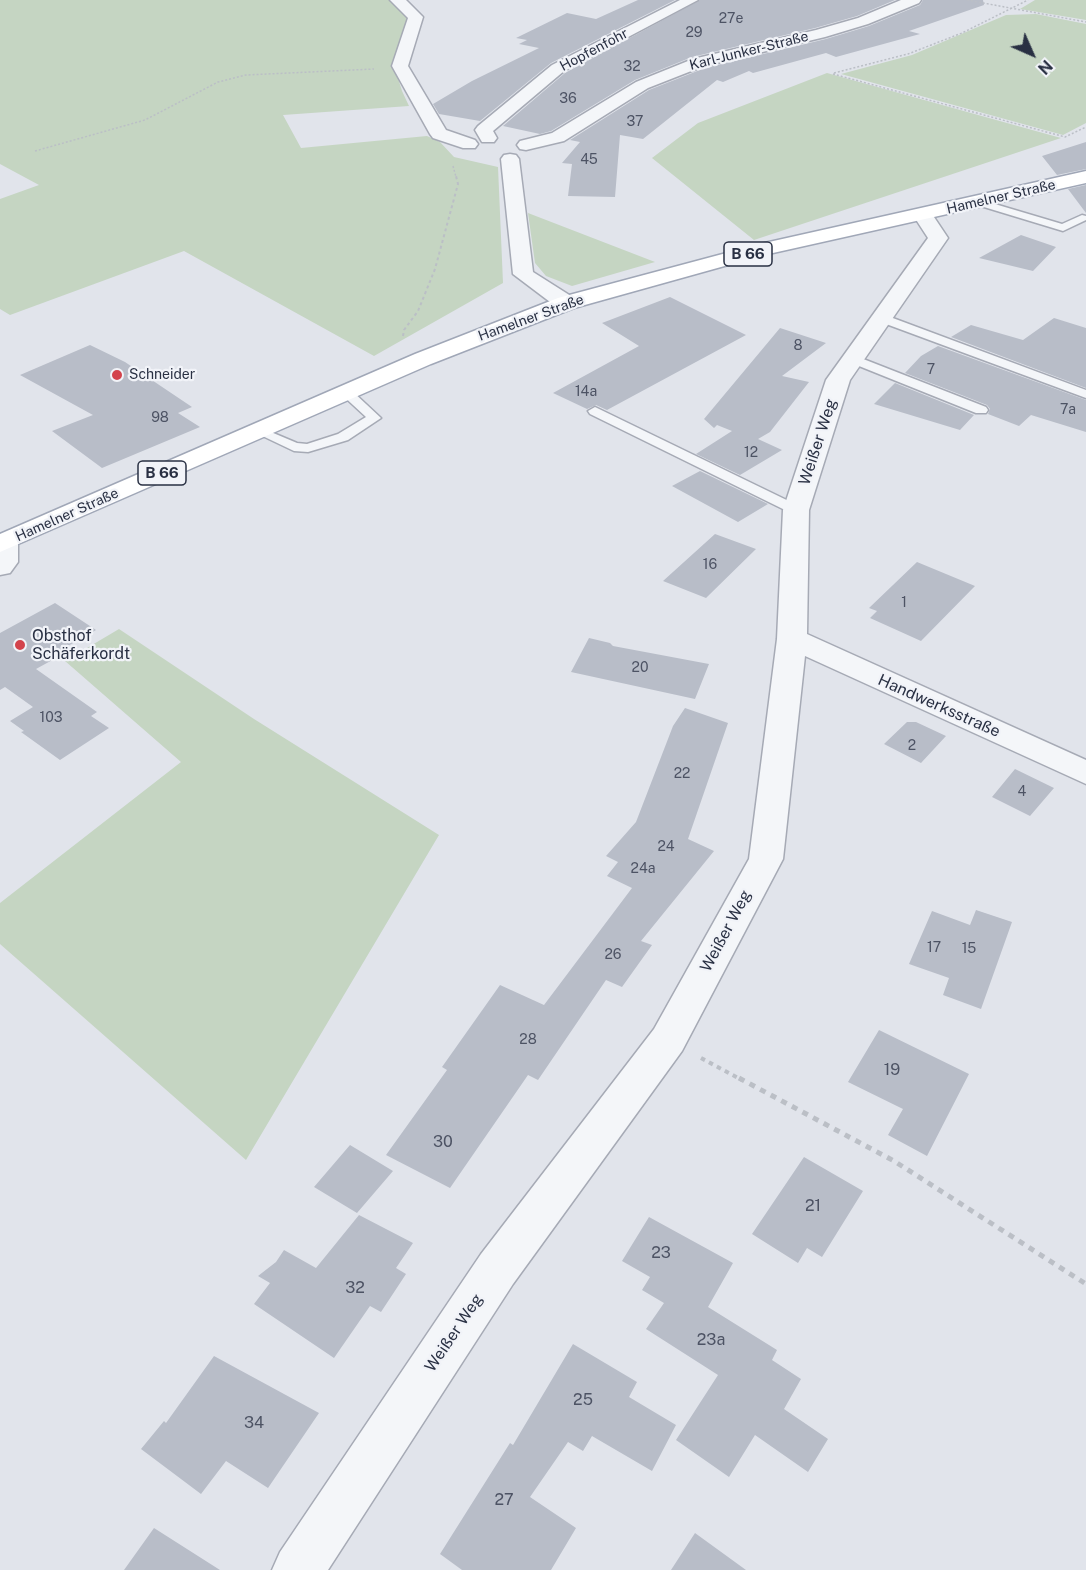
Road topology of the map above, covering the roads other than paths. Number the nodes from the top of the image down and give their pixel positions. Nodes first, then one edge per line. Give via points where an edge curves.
1 (397, 0) edge
2 (914, 0) edge
3 (683, 1) edge
4 (498, 148) junction
5 (1086, 177) edge
6 (978, 201) junction
7 (923, 215) junction
8 (1082, 218) dead end
9 (567, 303) junction
10 (882, 318) junction
11 (853, 359) junction
12 (346, 393) junction
13 (1086, 394) edge
14 (981, 410) dead end
15 (595, 411) dead end
16 (259, 431) junction
17 (796, 510) junction
18 (1, 551) edge
19 (792, 639) junction
20 (1086, 773) edge
21 (298, 1570) edge

1 - 4 street via 416,17 400,66 439,134
2 - 4 street, Karl-Junker-Straße via 820,34 679,69 642,85 558,137
3 - 4 street, Hopfenfohr via 558,68 484,130
4 - 9 street via 524,274
5 - 6 main road, Hamelner Straße / B 66
6 - 7 main road, Hamelner Straße / B 66
6 - 8 lane via 1063,228
7 - 9 main road, Hamelner Straße / B 66 via 760,250
7 - 10 street, Weißer Weg via 938,238
9 - 12 main road, Hamelner Straße / B 66
10 - 11 street, Weißer Weg
10 - 13 lane
11 - 14 lane
11 - 17 street, Weißer Weg via 838,380
12 - 16 main road, Hamelner Straße / B 66
12 - 16 lane via 374,418 343,437 308,448 294,447
15 - 17 lane
16 - 18 main road, Hamelner Straße / B 66
17 - 19 street, Weißer Weg
19 - 20 street, Handwerksstraße
19 - 21 street, Weißer Weg via 766,858 668,1040 497,1269

